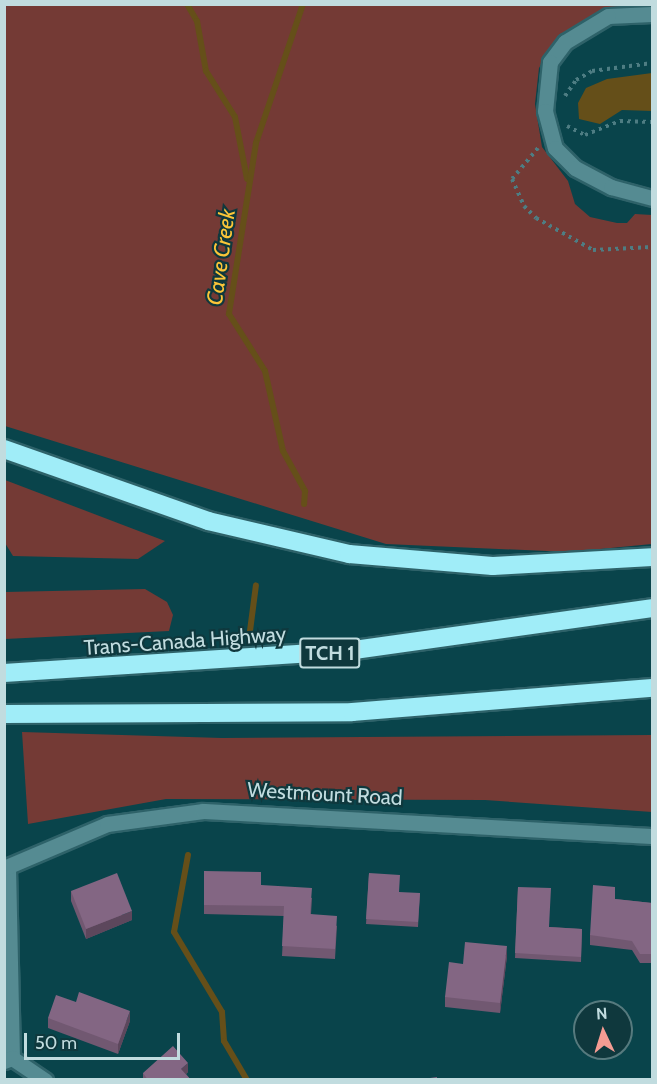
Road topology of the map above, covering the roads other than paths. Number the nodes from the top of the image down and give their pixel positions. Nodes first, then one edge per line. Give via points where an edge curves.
1 (652, 14) edge
2 (652, 198) edge
3 (4, 449) edge
4 (652, 557) edge
5 (652, 608) edge
6 (4, 673) edge
7 (652, 688) edge
8 (4, 714) edge
9 (652, 836) edge
10 (6, 867) edge
11 (8, 1060) edge
12 (45, 1080) edge

1 - 2 street via 608,16 555,53 545,87 545,122 552,142 591,178
3 - 4 highway via 208,521 349,554 493,566
5 - 6 highway, Trans-Canada Highway / TCH 1 via 335,652
7 - 8 highway via 352,712
9 - 10 street, Westmount Road via 203,811 107,824
10 - 11 street
11 - 12 street

